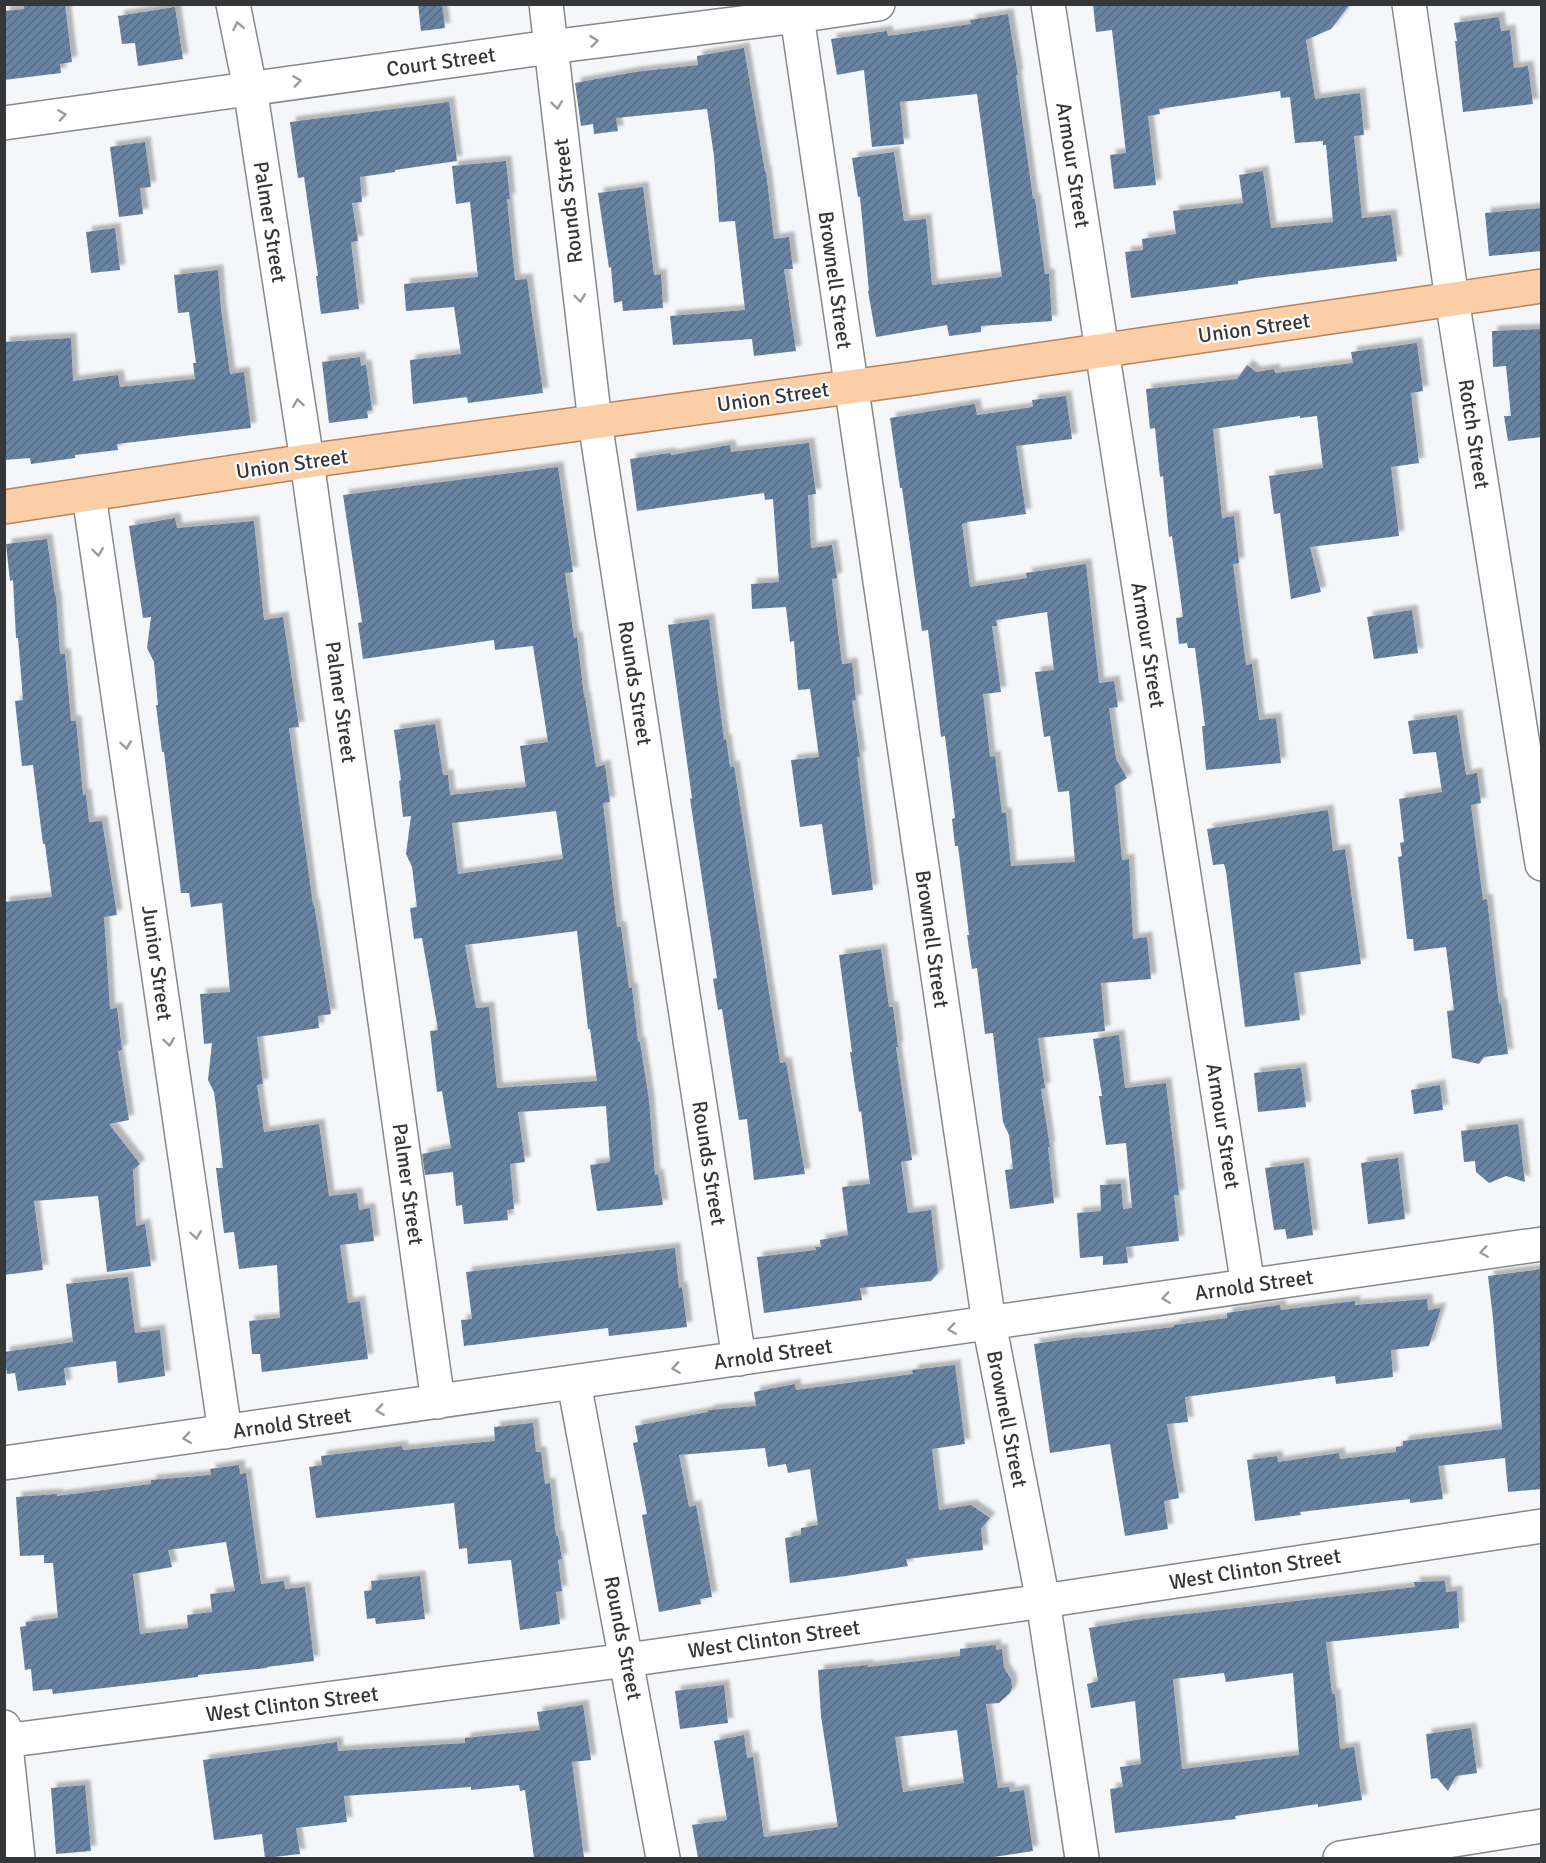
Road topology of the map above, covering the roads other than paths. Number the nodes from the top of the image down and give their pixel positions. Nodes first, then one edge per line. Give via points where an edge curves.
1 (233, 4) edge
2 (546, 4) edge
3 (878, 4) edge
4 (1048, 4) edge
5 (1409, 4) edge
6 (797, 16) junction
7 (550, 46) junction
8 (250, 88) junction
9 (4, 123) edge
10 (1542, 286) edge
11 (1452, 299) junction
12 (1102, 351) junction
13 (850, 386) junction
14 (595, 422) junction
15 (307, 461) junction
16 (89, 495) junction
17 (4, 507) edge
18 (1542, 864) edge
19 (1542, 1244) edge
20 (1248, 1286) junction
21 (989, 1323) junction
22 (739, 1359) junction
23 (574, 1383) junction
24 (438, 1402) junction
25 (225, 1432) junction
26 (4, 1463) edge
27 (1542, 1526) edge
28 (1043, 1601) junction
29 (627, 1660) junction
30 (5, 1736) edge
31 (1542, 1826) edge
32 (18, 1858) edge
33 (663, 1858) edge
34 (1082, 1858) edge
35 (1340, 1858) edge

8 -> 1 street, Palmer Street
2 - 7 street, Rounds Street
3 - 6 street, Court Street
4 - 12 street, Armour Street
5 - 11 street, Rotch Street
7 -> 6 street, Court Street
6 - 13 street, Brownell Street
8 -> 7 street, Court Street
7 -> 14 street, Rounds Street
9 -> 8 street, Court Street
15 -> 8 street, Palmer Street
10 - 11 main road, Union Street
11 - 12 main road, Union Street
11 - 18 street, Rotch Street
12 - 13 main road, Union Street
12 - 20 street, Armour Street
13 - 14 main road, Union Street
13 - 21 street, Brownell Street
14 - 15 main road, Union Street
14 - 22 street, Rounds Street
15 - 16 main road, Union Street
15 - 24 street, Palmer Street
16 - 17 main road, Union Street
16 -> 25 street, Junior Street
19 -> 20 street, Arnold Street
20 -> 21 street, Arnold Street
21 -> 22 street, Arnold Street
21 - 28 street, Brownell Street
22 -> 23 street, Arnold Street
23 - 24 street, Arnold Street
23 - 29 street, Rounds Street
24 -> 25 street, Arnold Street
25 -> 26 street, Arnold Street
27 - 28 street, West Clinton Street
28 - 29 street, West Clinton Street
28 - 34 street, Brownell Street
29 - 30 street, West Clinton Street
29 - 33 street, Rounds Street
30 - 32 street
31 - 35 street

